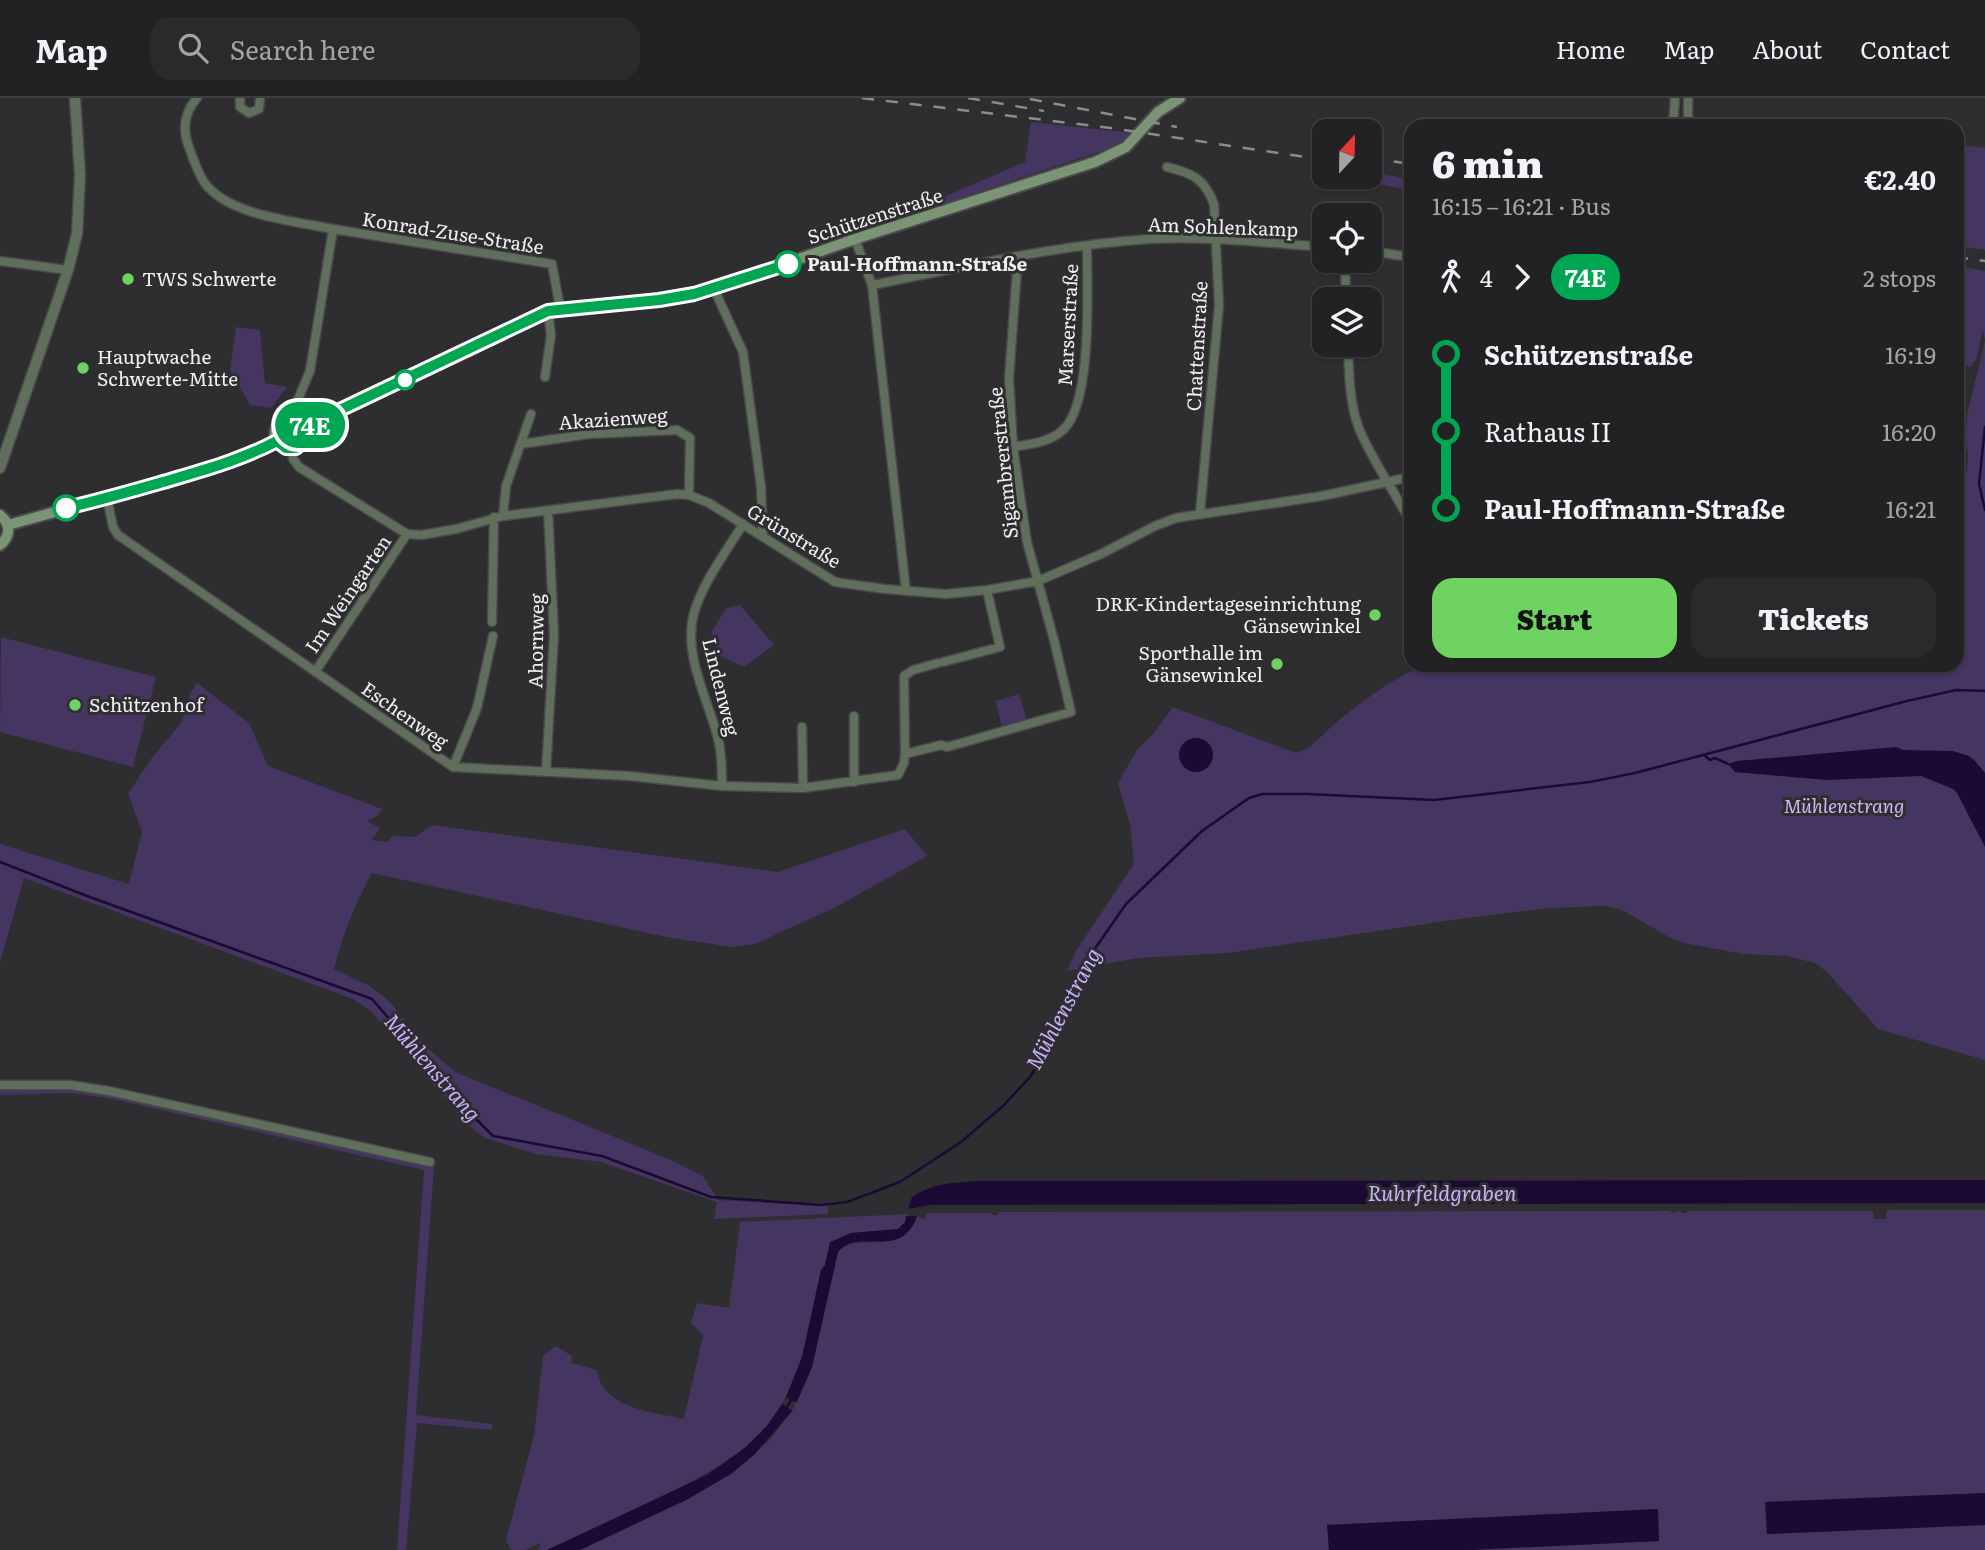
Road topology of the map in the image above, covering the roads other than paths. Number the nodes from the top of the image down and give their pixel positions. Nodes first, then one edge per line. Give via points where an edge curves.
1 (75, 98) edge
2 (197, 98) edge
3 (240, 98) edge
4 (260, 98) edge
5 (1180, 98) edge
6 (1675, 98) edge
7 (1688, 98) edge
8 (1674, 119) edge
9 (1689, 119) edge
10 (1167, 167) dead end
11 (333, 229) junction
12 (855, 239) junction
13 (1215, 239) junction
14 (1312, 246) edge
15 (1087, 247) junction
16 (1382, 253) edge
17 (1018, 256) junction
18 (1404, 256) edge
19 (0, 261) edge
20 (68, 270) junction
21 (872, 285) junction
22 (714, 289) junction
23 (560, 308) junction
24 (548, 311) junction
25 (1349, 357) edge
26 (545, 377) dead end
27 (531, 414) dead end
28 (290, 418) junction
29 (304, 427) junction
30 (277, 441) junction
31 (4, 442) edge
32 (521, 444) junction
33 (1013, 447) junction
34 (292, 449) junction
35 (0, 468) edge
36 (1404, 479) edge
37 (1386, 484) junction
38 (689, 495) junction
39 (107, 498) junction
40 (548, 510) junction
41 (1404, 512) edge
42 (1200, 513) junction
43 (0, 515) edge
44 (499, 516) junction
45 (743, 524) junction
46 (8, 525) junction
47 (407, 534) junction
48 (763, 537) junction
49 (0, 545) edge
50 (1038, 581) junction
51 (987, 590) junction
52 (906, 591) junction
53 (492, 622) dead end
54 (493, 636) dead end
55 (315, 672) junction
56 (854, 716) dead end
57 (802, 727) dead end
58 (905, 754) junction
59 (453, 767) junction
60 (547, 772) junction
61 (854, 782) junction
62 (722, 786) junction
63 (803, 788) junction
64 (0, 1085) edge
65 (430, 1162) dead end

1 - 20 street via 79,217
2 - 11 street, Konrad-Zuse-Straße via 186,114 186,139 197,169 213,191 243,210
3 - 4 street via 241,108 251,113 260,108
5 - 12 main road, Schützenstraße via 1158,112 1118,152 1095,162
6 - 8 street
7 - 9 street
10 - 13 street, Chattenstraße via 1193,174 1209,191
11 - 23 street, Konrad-Zuse-Straße via 552,264
11 - 28 street, Konrad-Zuse-Straße via 310,371
12 - 21 street
12 - 22 main road, Schützenstraße
13 - 14 street, Am Sohlenkamp
13 - 15 street, Am Sohlenkamp via 1150,239
13 - 42 street, Chattenstraße via 1219,305
15 - 17 street, Am Sohlenkamp
15 - 33 street, Marserstraße via 1087,324 1080,400 1063,430 1045,441
16 - 18 street
17 - 21 street, Am Sohlenkamp
17 - 33 street, Sigambrerstraße via 1009,378
19 - 20 street
20 - 31 street
21 - 52 street
22 - 23 main road, Schützenstraße via 659,300
22 - 48 street via 743,352
23 - 24 main road, Schützenstraße
24 - 26 street via 551,335
24 - 29 main road, Schützenstraße
25 - 37 street via 1359,429
27 - 32 street
28 - 29 main road
28 - 30 main road via 277,426
29 - 34 main road via 304,441
30 - 34 main road
30 - 39 main road via 236,460
31 - 35 street
32 - 38 street, Akazienweg via 677,429 690,438
32 - 44 street
33 - 50 street, Sigambrerstraße via 1027,542
34 - 47 street via 299,467
36 - 37 street, Grünstraße
37 - 41 street
37 - 42 street, Grünstraße
38 - 40 street, Grünstraße
38 - 45 street, Grünstraße
39 - 46 main road
39 - 55 street, Eschenweg via 118,535
40 - 44 street, Grünstraße
40 - 60 street, Ahornweg via 554,634
42 - 50 street, Grünstraße via 1155,526
43 - 46 main road
44 - 47 street, Grünstraße via 456,529
44 - 53 street
45 - 48 street, Grünstraße
45 - 62 street, Lindenweg via 702,593 691,631 692,654 720,745
46 - 49 main road via 8,536
47 - 55 street, Im Weingarten
48 - 52 street, Grünstraße via 835,582
50 - 51 street, Grünstraße
50 - 58 street, Sigambrerstraße via 1071,712 947,747
51 - 52 street, Grünstraße
51 - 58 street via 1000,647 904,676
54 - 59 street via 477,708
55 - 59 street, Eschenweg
56 - 61 street
57 - 63 street
58 - 61 street, Eschenweg via 898,775
59 - 60 street, Eschenweg
60 - 62 street, Eschenweg
61 - 63 street, Eschenweg
62 - 63 street, Eschenweg
64 - 65 street via 70,1085 109,1091

